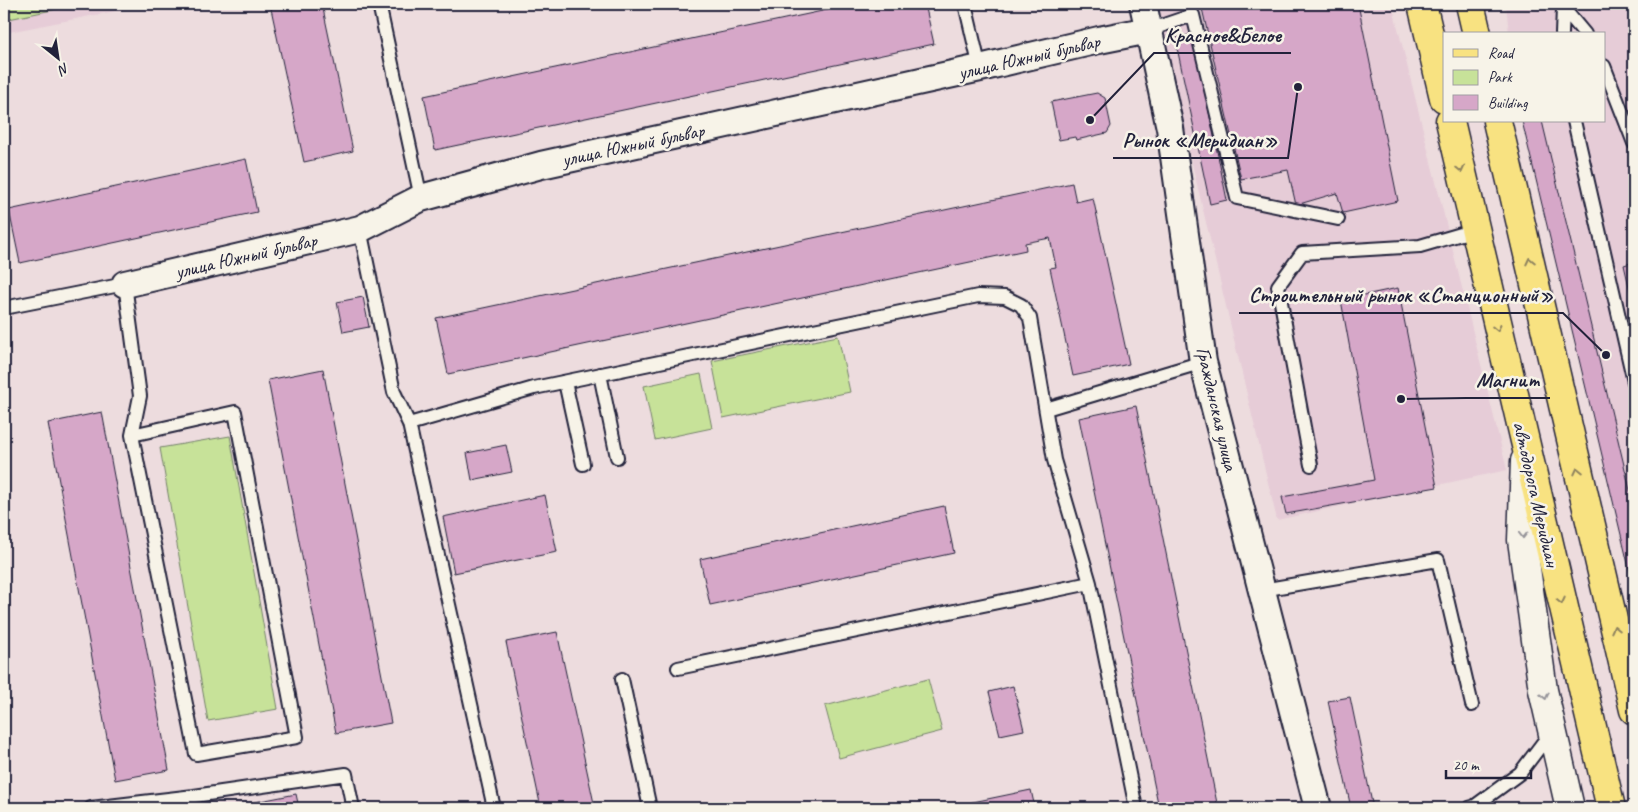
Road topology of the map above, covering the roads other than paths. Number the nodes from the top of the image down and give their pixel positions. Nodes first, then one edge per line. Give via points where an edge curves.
1 (379, 4) edge
2 (966, 4) edge
3 (1143, 4) edge
4 (1422, 4) edge
5 (1470, 4) edge
6 (1561, 6) edge
7 (1149, 30) junction
8 (1477, 32) edge
9 (1562, 32) edge
10 (1583, 32) edge
11 (980, 68) junction
12 (1606, 71) edge
13 (1443, 94) edge
14 (1450, 122) edge
15 (1497, 122) edge
16 (1574, 122) edge
17 (1634, 143) edge
18 (421, 198) junction
19 (1338, 218) dead end
20 (360, 229) junction
21 (1475, 230) junction
22 (125, 284) junction
23 (4, 308) edge
24 (1204, 362) junction
25 (600, 374) junction
26 (565, 382) junction
27 (1634, 382) edge
28 (1046, 409) junction
29 (410, 424) junction
30 (132, 435) junction
31 (1526, 452) junction
32 (617, 457) dead end
33 (583, 464) dead end
34 (1311, 465) dead end
35 (1090, 584) junction
36 (1262, 590) junction
37 (678, 668) dead end
38 (622, 679) dead end
39 (1472, 705) dead end
40 (1634, 710) edge
41 (1553, 730) junction
42 (195, 802) edge
43 (91, 808) edge
44 (353, 808) edge
45 (494, 808) edge
46 (650, 808) edge
47 (1136, 808) edge
48 (1318, 808) edge
49 (1469, 808) edge
50 (1570, 808) edge
51 (1611, 808) edge

1 - 18 lane
2 - 11 lane
3 - 7 street, Гражданская улица
4 - 13 main road
5 - 8 main road
6 - 9 lane
6 - 10 lane
7 - 11 street, улица Южный бульвар
7 - 19 lane via 1193,15 1237,198
7 - 24 street, Гражданская улица via 1170,128
11 - 18 street, улица Южный бульвар via 541,165
12 - 17 lane
14 -> 21 main road, автодорога Меридиан
40 -> 15 main road
16 - 27 lane
18 - 20 street, улица Южный бульвар
20 - 22 street, улица Южный бульвар
20 - 29 lane via 394,392
21 -> 31 main road, автодорога Меридиан
21 - 34 lane via 1420,246 1302,253 1278,286
22 - 23 lane
22 - 30 lane via 140,396
24 - 28 lane
24 - 36 street, Гражданская улица
25 - 26 lane
25 - 28 lane via 978,296 1004,297 1021,305 1030,318
25 - 32 lane
26 - 29 lane
26 - 33 lane
28 - 35 lane via 1054,460
29 - 45 lane
30 - 30 lane via 196,754 297,737 235,412
31 -> 41 street via 1522,540 1543,690
31 -> 51 main road, автодорога Меридиан
35 - 37 lane
35 - 47 lane
36 - 39 lane via 1438,560
36 - 48 street, Гражданская улица
38 - 46 lane
41 - 49 lane via 1520,772
41 - 50 street
42 - 43 lane
42 - 44 lane via 346,774

